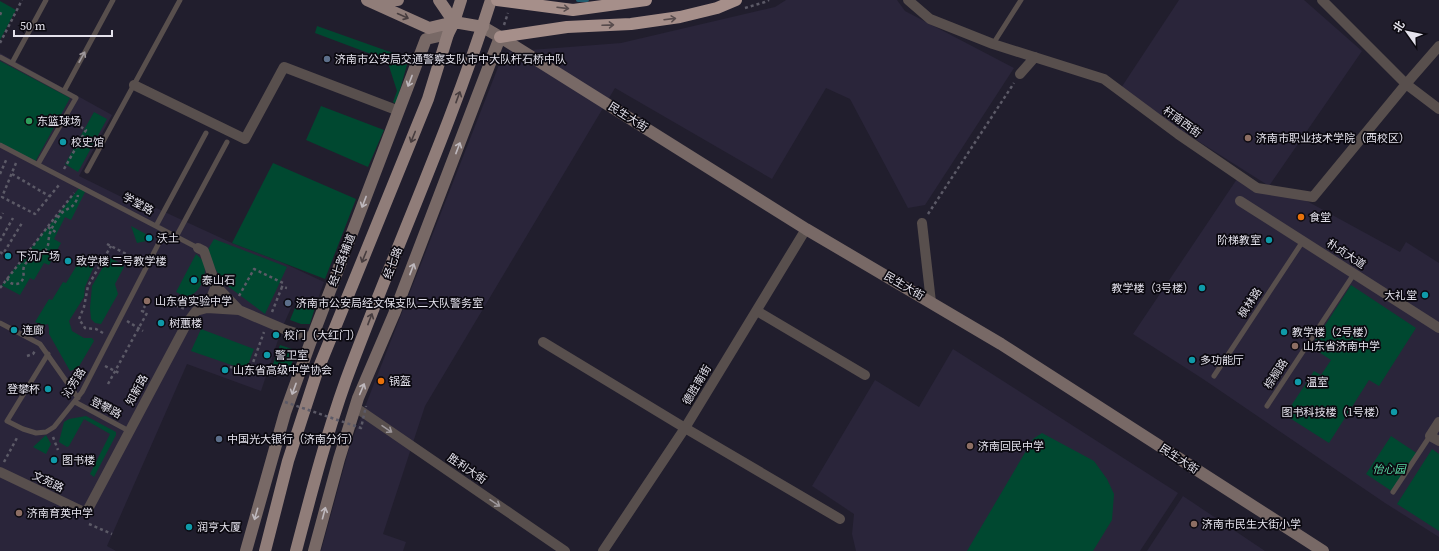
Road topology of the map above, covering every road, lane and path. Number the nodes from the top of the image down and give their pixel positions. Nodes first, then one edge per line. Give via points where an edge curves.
1 (22, 0) edge
2 (46, 0) edge
3 (113, 0) edge
4 (180, 0) edge
5 (367, 0) edge
6 (398, 0) edge
7 (439, 0) edge
8 (491, 0) edge
9 (497, 0) edge
10 (646, 0) edge
11 (736, 0) edge
12 (908, 0) edge
13 (1022, 0) edge
14 (1322, 0) edge
15 (460, 4) edge
16 (2, 10) dead end
17 (0, 15) edge
18 (454, 22) junction
19 (483, 27) junction
20 (448, 34) junction
21 (500, 37) junction
22 (0, 43) edge
23 (993, 44) junction
24 (1439, 46) edge
25 (0, 57) edge
26 (1035, 57) junction
27 (12, 63) junction
28 (1020, 74) joint
29 (1406, 84) junction
30 (134, 85) junction
31 (64, 91) junction
32 (1439, 109) edge
33 (399, 111) junction
34 (81, 128) dead end
35 (206, 133) dead end
36 (227, 142) dead end
37 (0, 145) edge
38 (10, 150) junction
39 (19, 154) junction
40 (66, 157) dead end
41 (70, 159) junction
42 (38, 164) junction
43 (87, 171) dead end
44 (0, 174) edge
45 (12, 174) junction
46 (62, 177) junction
47 (80, 187) junction
48 (49, 196) junction
49 (1240, 201) dead end
50 (3, 213) dead end
51 (13, 218) dead end
52 (0, 219) edge
53 (22, 223) dead end
54 (922, 223) joint
55 (156, 226) junction
56 (48, 227) junction
57 (806, 229) junction
58 (52, 230) junction
59 (165, 231) junction
60 (57, 233) dead end
61 (176, 237) junction
62 (0, 241) edge
63 (1303, 241) junction
64 (107, 244) dead end
65 (111, 246) junction
66 (198, 248) joint
67 (0, 252) edge
68 (147, 265) junction
69 (1354, 274) junction
70 (7, 278) junction
71 (216, 286) junction
72 (282, 287) junction
73 (0, 288) edge
74 (287, 288) dead end
75 (931, 302) junction
76 (170, 303) dead end
77 (145, 306) dead end
78 (184, 308) dead end
79 (206, 308) junction
80 (237, 308) junction
81 (756, 311) junction
82 (120, 317) junction
83 (268, 322) junction
84 (0, 323) edge
85 (138, 328) junction
86 (1439, 328) edge
87 (143, 331) dead end
88 (110, 336) junction
89 (312, 338) junction
90 (543, 342) dead end
91 (48, 354) junction
92 (98, 362) junction
93 (230, 367) dead end
94 (115, 371) junction
95 (119, 373) dead end
96 (865, 375) dead end
97 (1214, 376) dead end
98 (108, 384) dead end
99 (76, 400) junction
100 (285, 402) dead end
101 (361, 406) junction
102 (1267, 406) dead end
103 (1439, 422) edge
104 (685, 428) junction
105 (23, 429) junction
106 (129, 431) junction
107 (1430, 436) junction
108 (55, 442) dead end
109 (1439, 442) edge
110 (58, 450) dead end
111 (0, 469) edge
112 (0, 472) edge
113 (1393, 492) dead end
114 (85, 517) junction
115 (840, 519) dead end
116 (112, 534) dead end
117 (246, 551) edge
118 (265, 551) edge
119 (296, 551) edge
120 (314, 551) edge
121 (565, 551) edge
122 (603, 551) edge
123 (1323, 551) edge

1 - 22 path
2 - 27 lane
31 -> 3 lane
4 - 30 lane
5 - 6 main road
5 -> 18 main road via 429,28
7 - 18 main road
8 - 19 main road, 经七路
9 -> 10 highway, bridge via 573,10
21 -> 11 highway via 567,27 631,24 680,17 717,8
12 - 23 street, 杆南西街 via 930,18
13 - 23 lane
14 - 29 street
15 - 18 main road
16 - 17 path
18 - 19 main road
18 - 20 main road
19 - 21 street, 民生大街
119 -> 19 main road, 经七路 via 318,468 346,382 450,119
20 -> 33 street, 经七路辅道 via 426,39
20 -> 118 main road via 428,99 317,372 288,461
21 - 57 street, 民生大街
101 -> 21 street
23 - 26 street, 杆南西街
24 - 29 street
25 - 27 lane
26 - 28 street
26 - 29 street, 杆南西街 via 1104,79 1257,188 1313,197
27 - 31 lane
28 - 54 path
29 - 32 street
30 - 33 street via 245,139 284,67
30 - 43 lane
31 - 42 lane via 76,98
33 -> 89 street, 经七路辅道
34 - 41 path via 86,130
35 - 55 lane
36 - 61 lane
37 - 38 lane, 学堂路
38 - 39 lane, 学堂路
38 - 44 path
39 - 42 lane, 学堂路
39 - 45 path
40 - 41 path
41 - 46 path
42 - 46 lane, 学堂路
45 - 48 path
45 - 48 path via 2,197 35,214
46 - 47 lane, 学堂路
46 - 48 path
47 - 55 lane, 学堂路
47 - 56 path
47 - 58 path via 75,203 61,214
49 - 63 street, 朴贞大道
50 - 52 path
51 - 62 path
53 - 67 path via 3,254
54 - 75 street
55 - 59 lane, 学堂路
56 - 58 path
56 - 70 path
57 - 75 street, 民生大街
57 - 81 street, 德胜南街
58 - 60 path
58 - 70 path via 48,237 48,247 44,253 24,266 24,277 20,282 13,284
59 - 61 lane, 学堂路
59 - 68 lane, 沁芳路
61 - 66 lane, 学堂路
63 - 69 street, 朴贞大道
63 - 97 lane, 枫林路
64 - 65 path
65 - 68 path
65 - 88 path via 88,286 79,319 85,328 96,329
66 - 71 street, 学堂路 via 204,251
68 - 82 lane, 沁芳路
69 - 86 street, 朴贞大道
69 - 102 lane, 棕榈路
70 - 73 path
71 - 79 street
71 - 80 street, 学堂路
72 - 74 path
72 - 80 path via 283,283 254,269
72 - 83 path
75 - 123 street, 民生大街 via 1001,344
76 - 78 path
77 - 85 path via 142,311 147,313
79 - 80 street, 学堂路
79 - 106 street, 知新路 via 196,311 187,323
80 - 83 street, 学堂路
81 - 96 street
81 - 104 street, 德胜南街
82 - 85 path
82 - 88 lane, 沁芳路
83 - 89 street, 学堂路
83 - 93 path via 250,371
84 - 91 lane, 登攀路 via 40,344
85 - 87 path
85 - 94 path
88 - 92 lane, 沁芳路
89 -> 117 street, 经七路辅道 via 285,413
90 - 104 street
91 - 99 lane, 登攀路
91 - 105 lane, 沁芳路 via 7,421
92 - 94 path
92 - 99 lane, 沁芳路
94 - 95 path
94 - 98 path
99 - 105 lane, 沁芳路 via 54,427 46,432 36,433
99 - 106 lane, 登攀路
100 - 101 path, bridge via 361,428
120 -> 101 street
101 -> 121 street, 胜利大街
103 - 107 street
104 - 115 street
104 - 122 street, 德胜南街
105 - 111 path
106 - 114 street, 知新路
107 - 109 street
107 - 113 lane
108 - 110 path
112 - 114 street, 文苑路
114 - 116 path

